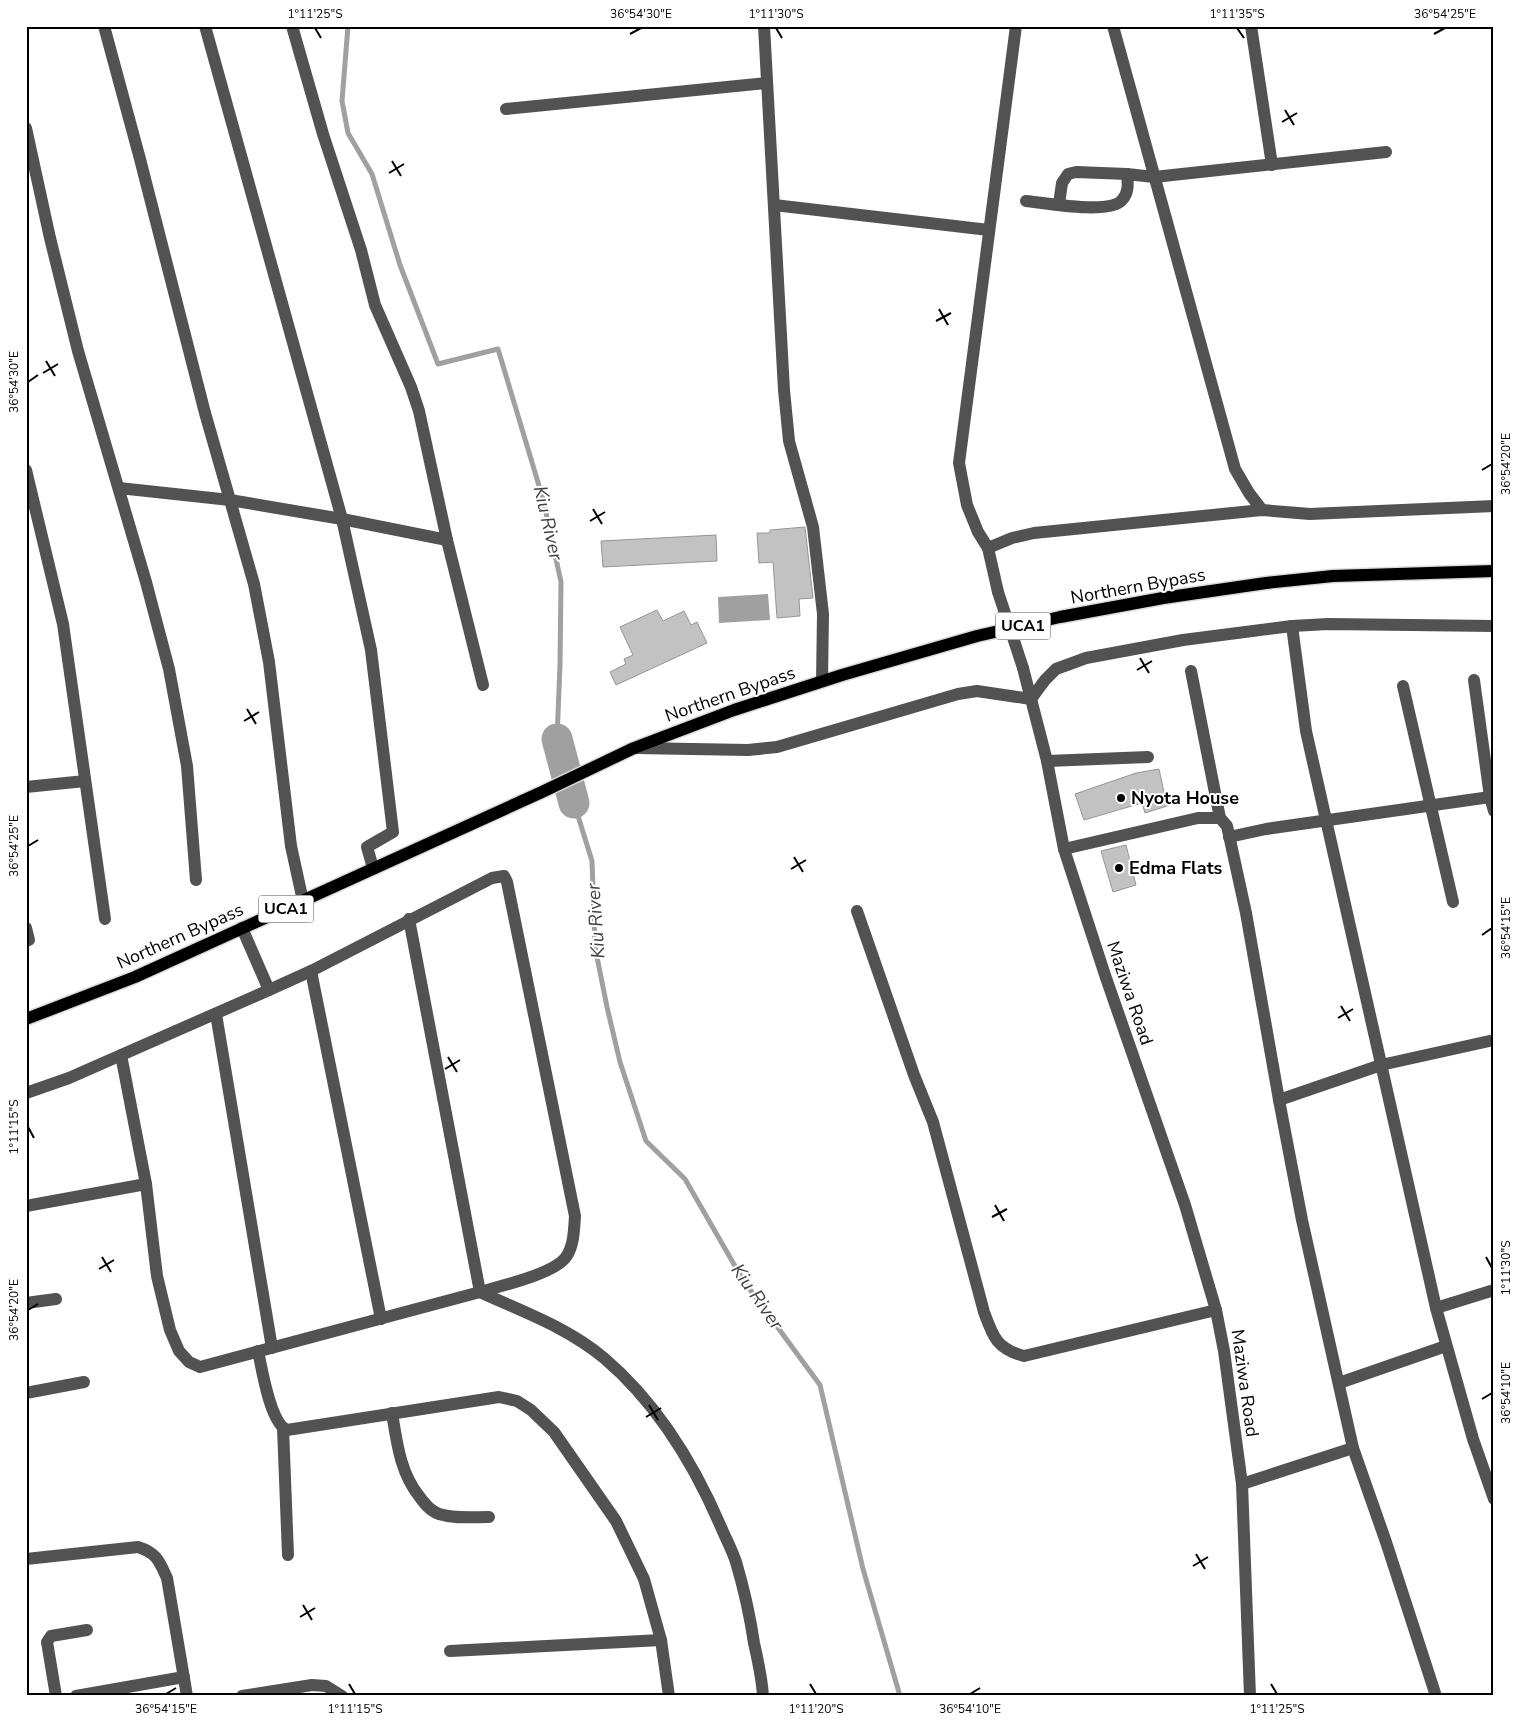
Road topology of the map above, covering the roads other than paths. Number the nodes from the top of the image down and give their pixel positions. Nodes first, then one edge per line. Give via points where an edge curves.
1 (104, 26) edge
2 (205, 26) edge
3 (292, 26) edge
4 (764, 26) edge
5 (1016, 26) edge
6 (1113, 26) edge
7 (1251, 26) edge
8 (767, 83) junction
9 (506, 109) dead end
10 (26, 128) edge
11 (1386, 152) dead end
12 (1272, 165) junction
13 (1127, 174) junction
14 (1154, 177) junction
15 (1026, 201) dead end
16 (1059, 204) junction
17 (774, 205) junction
18 (989, 230) junction
19 (26, 470) edge
20 (119, 488) junction
21 (230, 500) junction
22 (1494, 506) edge
23 (1262, 510) junction
24 (342, 518) junction
25 (447, 540) junction
26 (988, 548) junction
27 (1494, 571) edge
28 (1292, 626) junction
29 (1494, 626) edge
30 (1191, 671) dead end
31 (1474, 680) dead end
32 (822, 681) junction
33 (483, 685) dead end
34 (1403, 686) dead end
35 (1031, 699) junction
36 (634, 748) junction
37 (1148, 757) dead end
38 (1047, 761) junction
39 (85, 781) junction
40 (26, 787) edge
41 (1490, 797) junction
42 (1430, 806) junction
43 (1494, 811) edge
44 (1220, 818) junction
45 (1327, 822) junction
46 (1229, 837) junction
47 (1064, 849) junction
48 (373, 868) junction
49 (196, 880) dead end
50 (303, 901) junction
51 (1453, 902) dead end
52 (857, 911) dead end
53 (105, 919) dead end
54 (409, 920) junction
55 (242, 928) junction
56 (311, 970) junction
57 (270, 990) junction
58 (216, 1014) junction
59 (26, 1019) edge
60 (1494, 1040) edge
61 (121, 1055) junction
62 (1381, 1065) junction
63 (26, 1093) edge
64 (1279, 1100) junction
65 (146, 1184) junction
66 (26, 1206) edge
67 (1494, 1290) edge
68 (480, 1292) junction
69 (56, 1299) dead end
70 (26, 1303) edge
71 (1436, 1308) junction
72 (1216, 1310) junction
73 (381, 1319) junction
74 (1446, 1346) junction
75 (272, 1348) junction
76 (258, 1351) junction
77 (84, 1382) dead end
78 (1339, 1383) junction
79 (26, 1393) edge
80 (392, 1413) junction
81 (283, 1428) junction
82 (1353, 1448) junction
83 (1242, 1484) junction
84 (1494, 1499) edge
85 (489, 1517) dead end
86 (288, 1555) dead end
87 (26, 1559) edge
88 (87, 1630) dead end
89 (662, 1640) junction
90 (450, 1651) dead end
91 (184, 1677) junction
92 (56, 1696) edge
93 (76, 1696) edge
94 (187, 1696) edge
95 (242, 1696) edge
96 (342, 1696) edge
97 (669, 1696) edge
98 (763, 1696) edge
99 (1250, 1696) edge
100 (1436, 1696) edge

1 - 21 street
2 - 24 street
3 - 25 street via 375,305 419,411
4 - 8 street
5 - 18 street, Maziwa Road
6 - 14 street
7 - 12 street
8 - 9 street
8 - 17 street
10 - 20 street via 78,351
11 - 12 street
12 - 14 street
13 - 14 street
13 - 16 street via 1068,174 1062,183
13 - 16 street via 1128,188 1122,200 1111,207
14 - 23 street via 1235,469
15 - 16 street
17 - 18 street
17 - 32 street via 784,390 790,441 813,527 822,614
18 - 26 street, Maziwa Road via 959,463 966,505
19 - 39 street via 63,624
20 - 21 street
20 - 49 street via 169,670 187,766
21 - 24 street
21 - 50 street via 254,584 269,662 291,846
22 - 23 street via 1310,514
23 - 26 street via 1034,532
24 - 25 street
24 - 48 street via 371,650 393,832 367,846
25 - 33 street
26 - 35 street, Maziwa Road, bridge
27 - 32 main road, Northern Bypass / UCA1 via 1332,576 1163,598 977,636
28 - 29 street
28 - 35 street via 1183,640 1086,658 1056,669
28 - 45 street via 1306,731
30 - 44 street
31 - 41 street
32 - 36 main road, Northern Bypass / UCA1 via 708,718
34 - 42 street
35 - 36 street via 977,692 958,694 778,747 748,750
35 - 38 street, Maziwa Road
36 - 48 main road, Northern Bypass / UCA1
37 - 38 street
38 - 47 street, Maziwa Road
39 - 40 street
39 - 53 street
41 - 42 street
41 - 43 street
42 - 45 street
42 - 51 street
44 - 46 street via 1227,826
44 - 47 street via 1198,818
45 - 46 street
45 - 62 street
46 - 64 street via 1246,912
47 - 72 street, Maziwa Road via 1185,1205
48 - 50 main road, Northern Bypass / UCA1
50 - 55 main road, Northern Bypass / UCA1
52 - 72 street via 933,1122 984,1312 993,1336 1002,1347 1024,1356
54 - 56 street
54 - 68 street
54 - 68 street via 492,878 504,876 508,882 575,1216 573,1238 566,1257 553,1268
55 - 57 street
55 - 59 main road, Northern Bypass / UCA1 via 135,977
56 - 57 street
56 - 73 street
57 - 58 street
58 - 61 street
58 - 75 street
60 - 62 street
61 - 63 street
61 - 65 street
62 - 64 street
62 - 71 street
64 - 78 street
65 - 66 street
65 - 76 street via 157,1276 170,1330 179,1351 189,1362 200,1366
67 - 71 street
68 - 73 street
68 - 98 street via 544,1319 603,1357 649,1403 670,1432 691,1463 736,1561 748,1605
69 - 70 street
71 - 74 street
72 - 83 street, Maziwa Road
73 - 75 street
74 - 78 street
74 - 84 street
75 - 76 street
76 - 81 street via 275,1417
77 - 79 street
78 - 82 street
80 - 81 street via 287,1430
80 - 85 street via 401,1462 410,1484 425,1505 437,1513 453,1517
80 - 89 street via 500,1397 517,1401 532,1410 554,1432 616,1521 644,1579
81 - 86 street
82 - 83 street
82 - 100 street
83 - 99 street, Maziwa Road
87 - 91 street via 138,1547 149,1550 159,1560 167,1578
88 - 92 street via 51,1636 47,1642
89 - 90 street
89 - 97 street
91 - 93 street
91 - 94 street
95 - 96 street via 312,1685 326,1686

